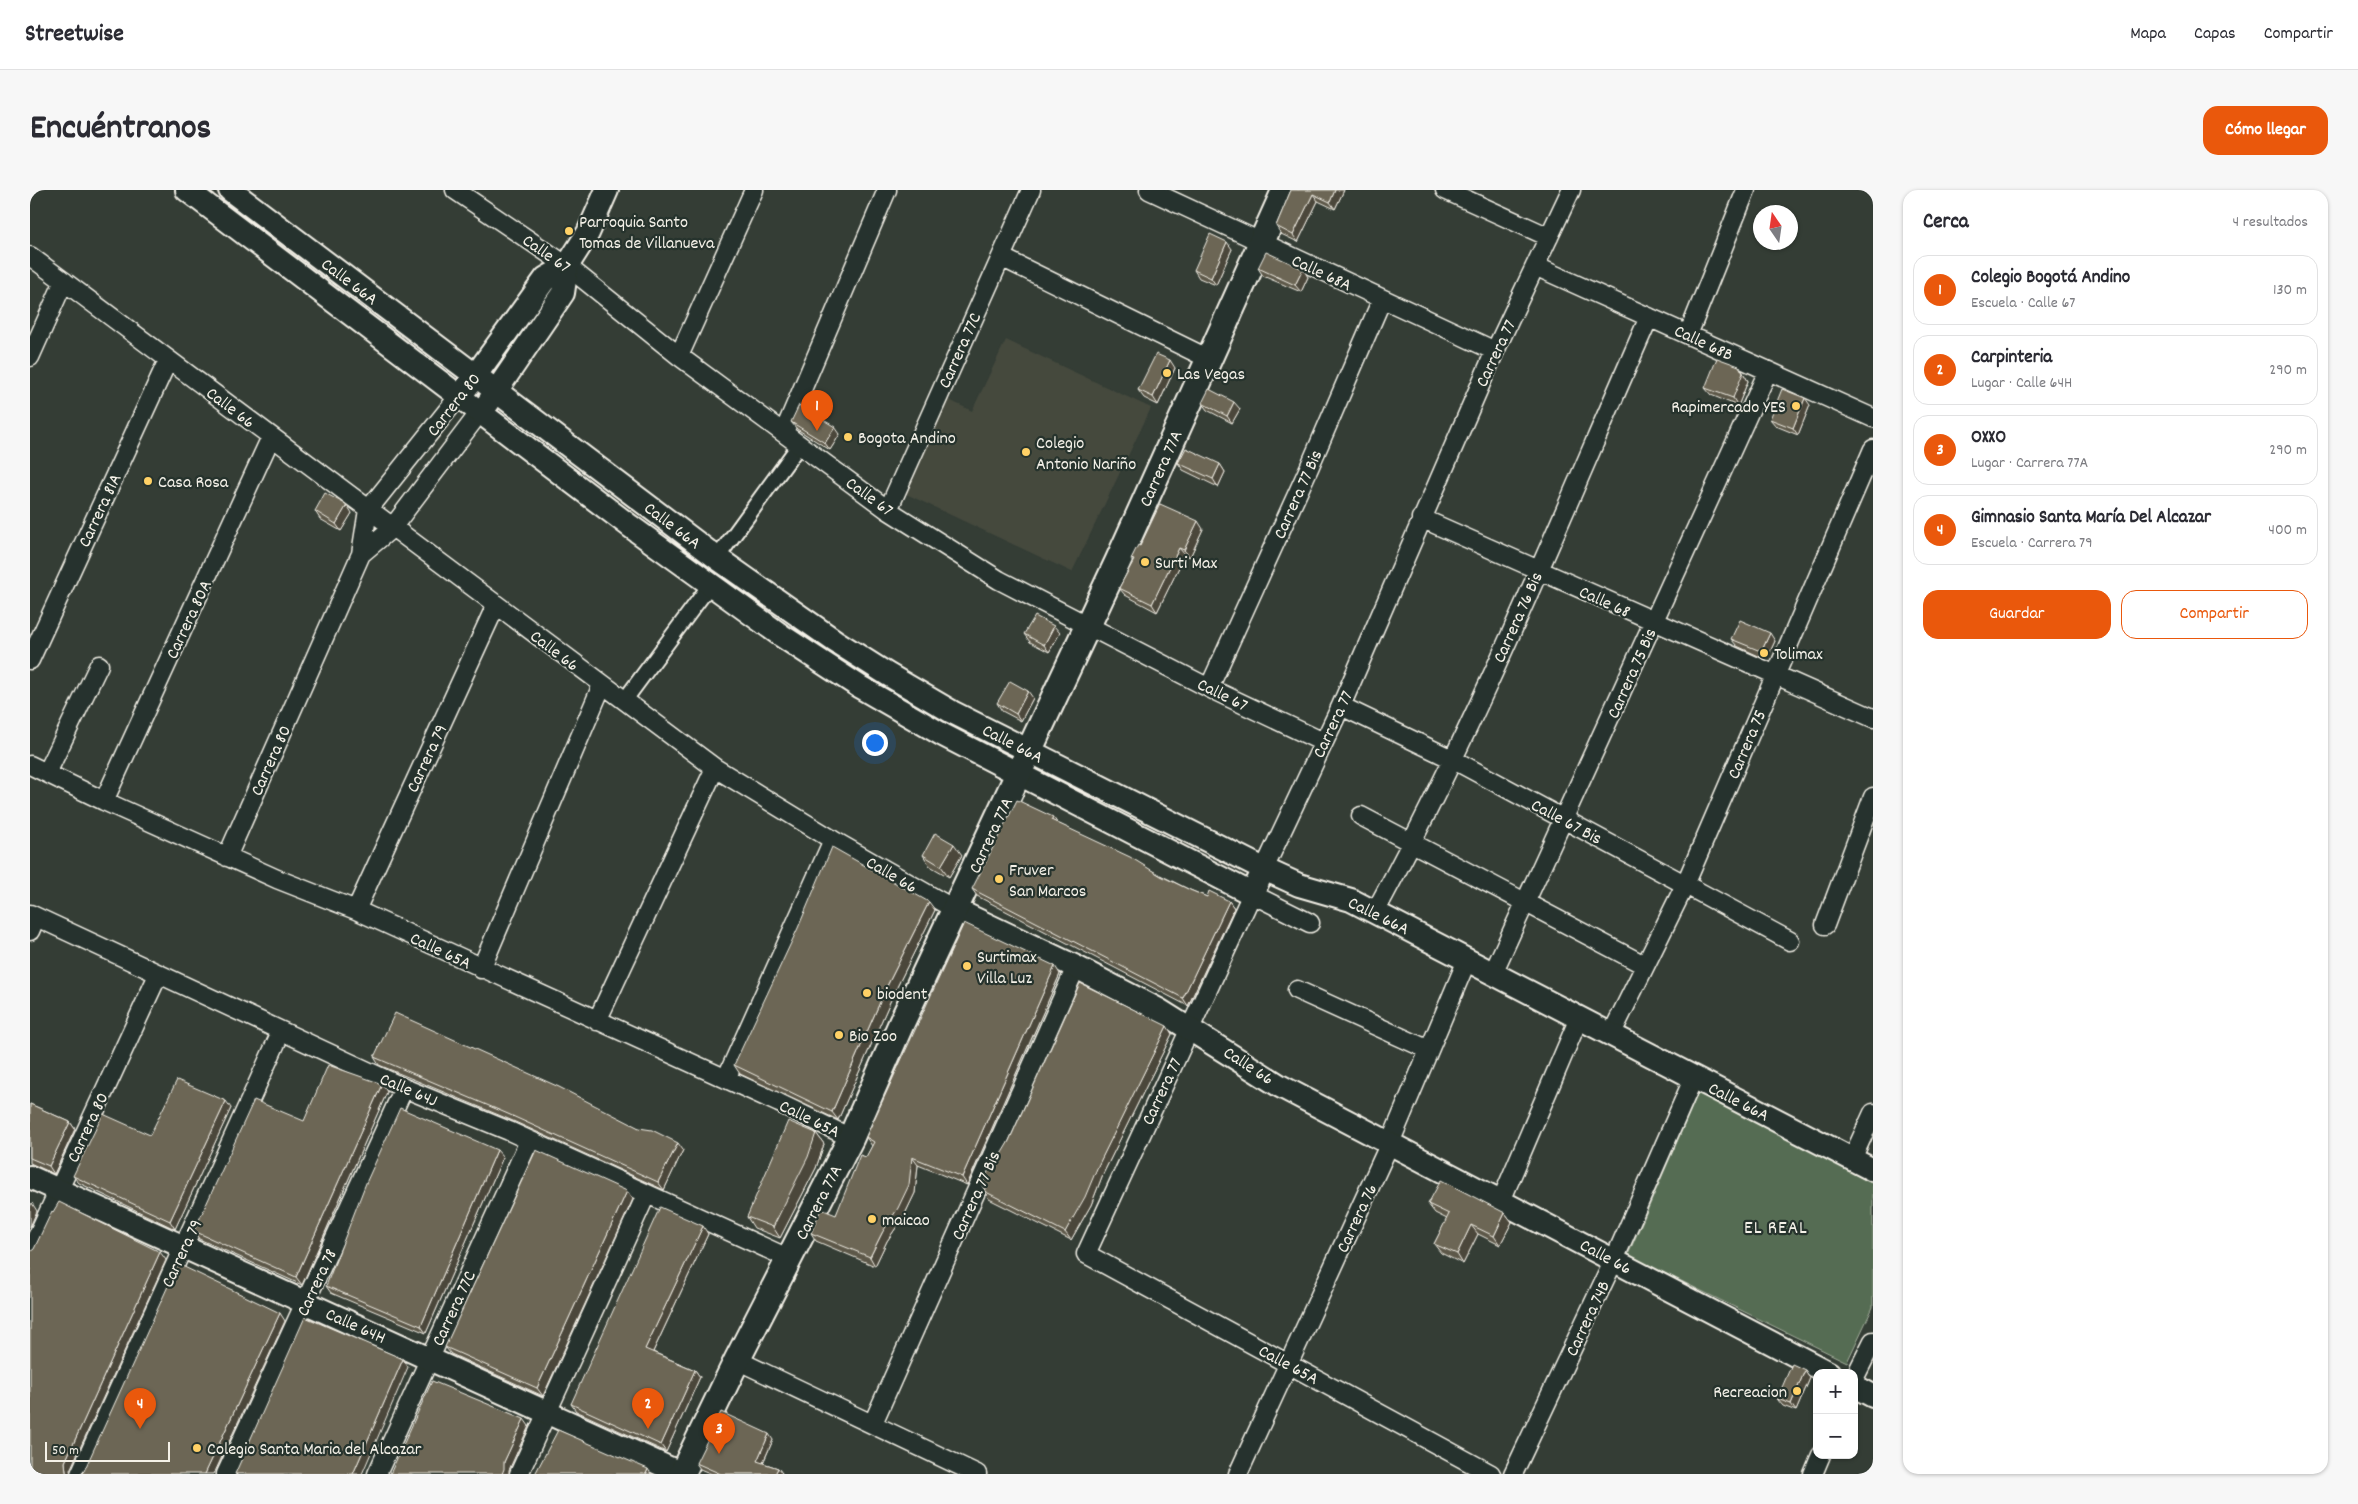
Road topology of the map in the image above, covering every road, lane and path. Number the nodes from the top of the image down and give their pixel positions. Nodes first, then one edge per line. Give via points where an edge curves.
1 (188, 190) edge
2 (230, 190) edge
3 (456, 190) edge
4 (607, 190) edge
5 (754, 190) edge
6 (887, 190) edge
7 (1030, 190) edge
8 (1150, 190) edge
9 (1285, 190) edge
10 (1445, 190) edge
11 (1571, 190) edge
12 (1746, 190) edge
13 (1549, 237) junction
14 (1261, 243) junction
15 (30, 256) edge
16 (1001, 257) junction
17 (567, 266) junction
18 (1535, 266) junction
19 (64, 281) junction
20 (1382, 300) junction
21 (1649, 317) junction
22 (1688, 335) junction
23 (1495, 351) junction
24 (679, 356) junction
25 (30, 357) edge
26 (1209, 359) junction
27 (168, 360) junction
28 (1768, 371) junction
29 (477, 375) junction
30 (498, 391) junction
31 (460, 396) junction
32 (480, 412) junction
33 (1873, 418) edge
34 (784, 432) junction
35 (271, 437) junction
36 (800, 444) junction
37 (1873, 449) edge
38 (368, 510) junction
39 (888, 510) junction
40 (1421, 518) junction
41 (392, 528) junction
42 (361, 554) junction
43 (717, 558) junction
44 (1537, 571) junction
45 (710, 585) junction
46 (496, 605) junction
47 (1654, 622) junction
48 (1088, 625) junction
49 (30, 660) edge
50 (99, 664) dead end
51 (1776, 675) junction
52 (602, 685) junction
53 (1209, 688) junction
54 (624, 701) junction
55 (1341, 706) junction
56 (1873, 718) edge
57 (1323, 742) junction
58 (1029, 752) junction
59 (1454, 760) junction
60 (30, 765) edge
61 (715, 768) junction
62 (47, 773) junction
63 (1018, 775) junction
64 (1873, 797) edge
65 (104, 802) junction
66 (1361, 816) dead end
67 (1564, 819) junction
68 (833, 840) junction
69 (1413, 842) junction
70 (228, 857) junction
71 (1264, 870) junction
72 (1685, 884) junction
73 (1252, 894) junction
74 (1526, 902) junction
75 (356, 910) junction
76 (954, 910) junction
77 (1375, 912) junction
78 (32, 920) edge
79 (1310, 924) dead end
80 (1825, 925) dead end
81 (1790, 941) dead end
82 (1467, 960) junction
83 (1644, 965) junction
84 (1076, 967) junction
85 (481, 969) junction
86 (1492, 973) junction
87 (158, 975) junction
88 (1297, 990) dead end
89 (1579, 1018) junction
90 (597, 1020) junction
91 (1191, 1028) junction
92 (281, 1032) junction
93 (1612, 1035) junction
94 (1429, 1050) junction
95 (1694, 1077) junction
96 (726, 1079) junction
97 (404, 1088) junction
98 (1873, 1113) edge
99 (851, 1138) junction
100 (529, 1142) junction
101 (1390, 1143) junction
102 (1852, 1159) junction
103 (1873, 1170) edge
104 (30, 1177) edge
105 (58, 1190) junction
106 (646, 1195) junction
107 (1501, 1201) junction
108 (184, 1247) junction
109 (30, 1252) edge
110 (1086, 1254) joint
111 (790, 1259) junction
112 (1614, 1260) junction
113 (307, 1303) junction
114 (1873, 1341) edge
115 (430, 1359) junction
116 (737, 1360) junction
117 (1289, 1364) junction
118 (1821, 1369) edge
119 (1858, 1371) edge
120 (1858, 1388) edge
121 (1873, 1396) edge
122 (548, 1413) junction
123 (873, 1423) junction
124 (1819, 1459) edge
125 (80, 1474) edge
126 (226, 1474) edge
127 (377, 1474) edge
128 (519, 1474) edge
129 (682, 1474) edge
130 (977, 1474) edge
131 (1238, 1474) edge
132 (1492, 1474) edge
133 (1514, 1474) edge
134 (1813, 1474) edge

1 - 31 street, Calle 66A
2 - 29 street, Calle 66A
3 - 17 street, Calle 67
4 - 17 street, Carrera 80 via 588,233
5 - 24 street
6 - 34 street
7 - 16 street, Carrera 77C
8 - 14 street, Calle 68A
9 - 14 main road, Carrera 77A
10 - 13 street
11 - 13 street, Carrera 77
12 - 22 street
13 - 18 street, Carrera 77
14 - 20 street, Calle 68A
14 - 26 main road, Carrera 77A
15 - 19 street, Calle 66
16 - 26 street
16 - 39 street, Carrera 77C
17 - 24 street, Calle 67
17 - 29 street, Carrera 80 via 546,278
17 - 30 street, Carrera 80 via 563,293
18 - 21 street, Calle 68B
18 - 23 street, Carrera 77
19 - 25 street
19 - 27 street, Calle 66
20 - 23 street, Calle 68A
20 - 53 street, Carrera 77 Bis
21 - 22 street, Calle 68B
21 - 44 street, Carrera 76 Bis
22 - 28 street, Calle 68B
23 - 40 street, Carrera 77
24 - 34 street, Calle 67
26 - 48 main road, Carrera 77A
27 - 35 street, Calle 66
27 - 49 street, Carrera 81A
28 - 33 street, Calle 68B
28 - 47 street, Carrera 75 Bis
29 - 30 street, Calle 66A
29 - 31 street, Carrera 80
30 - 32 street, Carrera 80
30 - 43 street, Calle 66A
31 - 32 street, Calle 66A
31 - 38 street, Carrera 80
32 - 41 street, Carrera 80
32 - 45 street, Calle 66A
34 - 36 street, Calle 67
35 - 38 street, Calle 66
35 - 65 street, Carrera 80A
36 - 39 street, Calle 67
36 - 43 street
37 - 51 street, Carrera 75
38 - 41 street, Calle 66
38 - 42 street, Carrera 80
39 - 48 street, Calle 67 via 999,580
40 - 44 street, Calle 68
40 - 55 street, Carrera 77
41 - 42 street, Carrera 80
41 - 46 street, Calle 66
42 - 70 street, Carrera 80
43 - 58 street, Calle 66A via 886,674
44 - 47 street, Calle 68
44 - 59 street, Carrera 76 Bis
45 - 54 street
45 - 63 street, Calle 66A via 860,687
46 - 52 street, Calle 66
46 - 75 street, Carrera 79
47 - 51 street, Calle 68
47 - 67 street, Carrera 75 Bis
48 - 53 street, Calle 67
48 - 58 main road, Carrera 77A
50 - 62 street
51 - 56 street, Calle 68
51 - 72 street, Carrera 75
52 - 54 street, Calle 66
52 - 85 street
53 - 57 street, Calle 67
54 - 61 street, Calle 66
55 - 57 street, Carrera 77
55 - 59 street, Calle 67 Bis
57 - 71 street, Carrera 77
58 - 63 main road, Carrera 77A
58 - 71 street, Calle 66A
59 - 67 street, Calle 67 Bis
59 - 69 street, Carrera 76 Bis
60 - 62 street, Calle 65A
61 - 68 street, Calle 66
61 - 90 street
62 - 65 street, Calle 65A
63 - 73 street, Calle 66A
63 - 76 main road, Carrera 77A
64 - 80 street
65 - 70 street, Calle 65A
66 - 69 street
67 - 72 street, Calle 67 Bis
67 - 74 street, Carrera 75 Bis
68 - 76 street, Calle 66
68 - 96 street
69 - 74 street
69 - 77 street, Carrera 76 Bis
70 - 75 street, Calle 65A
71 - 73 street, Carrera 77
71 - 77 street, Calle 66A
72 - 81 street, Calle 67 Bis
72 - 83 street, Carrera 75
73 - 79 street, Calle 66A
73 - 91 street, Carrera 77
74 - 83 street
74 - 86 street, Carrera 75 Bis
75 - 85 street, Calle 65A
76 - 84 street, Calle 66
76 - 99 main road, Carrera 77A
77 - 82 street, Calle 66A
78 - 87 street, Calle 64J
82 - 86 street, Calle 66A
82 - 94 street, Carrera 76
83 - 93 street, Carrera 75
84 - 91 street, Calle 66
84 - 123 street, Carrera 77 Bis
85 - 90 street, Calle 65A
86 - 89 street, Calle 66A
87 - 92 street, Calle 64J
87 - 105 street, Carrera 80
88 - 94 street
89 - 93 street, Calle 66A
89 - 107 street
90 - 96 street, Calle 65A
91 - 101 street, Calle 66 via 1280,1086
91 - 110 street, Carrera 77
92 - 97 street, Calle 64J
92 - 108 street, Carrera 79
93 - 95 street, Calle 66A
94 - 101 street, Carrera 76
95 - 102 street, Calle 66A
95 - 112 street, Carrera 74B
96 - 99 street, Calle 65A
97 - 100 street, Calle 64J
97 - 113 street, Carrera 78
98 - 102 street
99 - 111 main road, Carrera 77A
100 - 106 street, Calle 64J
100 - 115 street, Carrera 77C
101 - 107 street, Calle 66
101 - 117 street, Carrera 76
102 - 103 street, Calle 66A
104 - 105 street, Calle 64H
105 - 108 street, Calle 64H
105 - 109 street, Carrera 80
106 - 111 street, Calle 64J
106 - 122 street
107 - 112 street, Calle 66
108 - 113 street, Calle 64H
108 - 125 street, Carrera 79
110 - 117 street, Calle 65A
111 - 116 main road, Carrera 77A
112 - 118 street, Calle 66
112 - 133 street, Carrera 74B
113 - 115 street, Calle 64H
113 - 126 street, Carrera 78
114 - 119 street
115 - 122 street, Calle 64H
115 - 127 street, Carrera 77C
116 - 123 street
116 - 129 main road, Carrera 77A
117 - 131 street, Carrera 76
117 - 132 street, Calle 65A
120 - 121 street
122 - 128 street
122 - 129 street, Calle 64H
123 - 130 street
124 - 134 street

